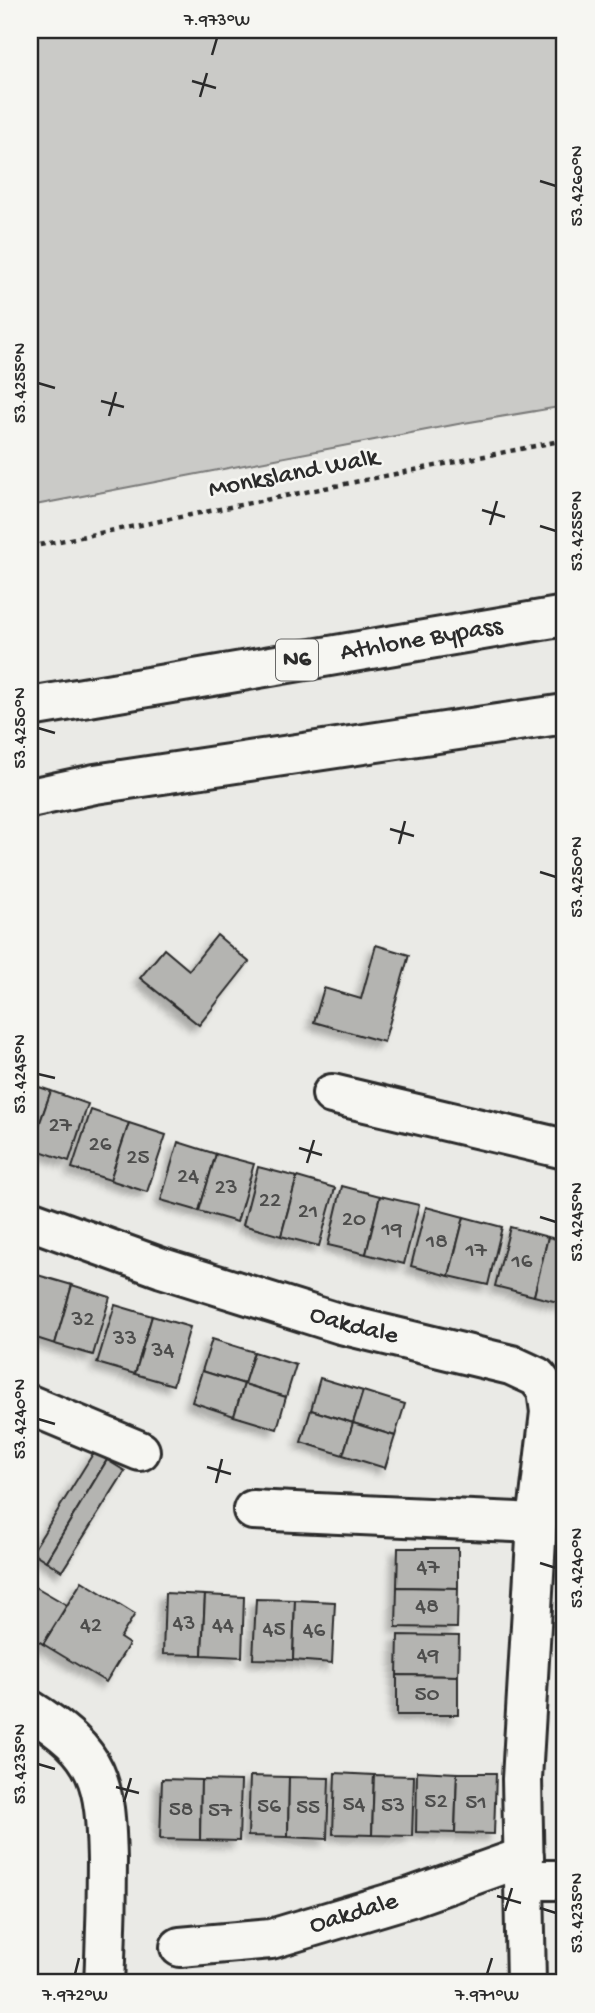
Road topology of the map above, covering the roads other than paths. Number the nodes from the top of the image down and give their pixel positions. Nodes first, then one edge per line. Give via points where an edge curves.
1 (565, 616) edge
2 (30, 707) edge
3 (565, 714) edge
4 (30, 798) edge
5 (332, 1094) dead end
6 (565, 1149) edge
7 (30, 1220) edge
8 (30, 1405) edge
9 (140, 1451) dead end
10 (253, 1510) dead end
11 (537, 1523) junction
12 (30, 1710) edge
13 (524, 1868) junction
14 (565, 1880) edge
15 (180, 1947) dead end
16 (104, 1983) edge
17 (526, 1983) edge

1 - 2 main road, Athlone Bypass / N6
3 - 4 main road via 95,784
5 - 6 main road
7 - 11 main road, Oakdale via 315,1316 511,1365 537,1377 547,1390 550,1412
8 - 9 main road
10 - 11 main road
11 - 13 main road, Oakdale via 522,1779
12 - 16 main road via 80,1749 102,1787 108,1911
13 - 14 main road, Oakdale
13 - 15 main road, Oakdale via 271,1939
13 - 17 main road, Oakdale

